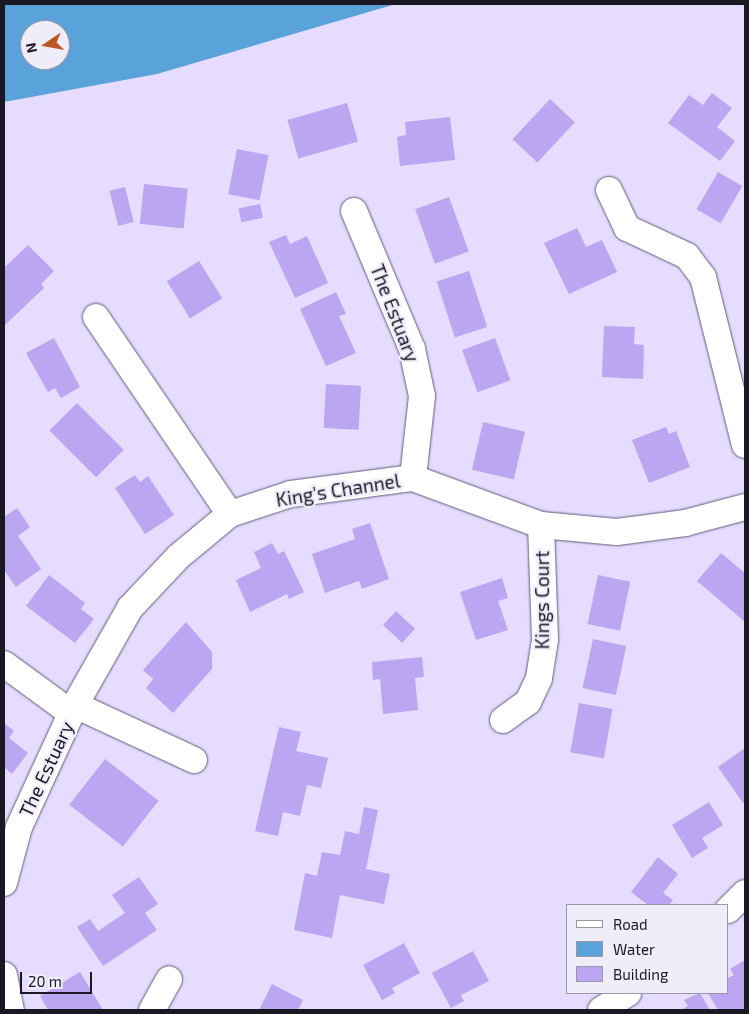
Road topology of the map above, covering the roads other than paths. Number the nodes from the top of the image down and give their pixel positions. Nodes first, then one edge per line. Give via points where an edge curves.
1 (609, 190) dead end
2 (354, 211) dead end
3 (96, 317) dead end
4 (745, 445) edge
5 (414, 478) junction
6 (745, 507) edge
7 (230, 514) junction
8 (541, 525) junction
9 (4, 664) edge
10 (73, 709) junction
11 (503, 720) dead end
12 (194, 760) dead end
13 (4, 883) edge
14 (745, 893) edge
15 (729, 909) edge
16 (4, 975) edge
17 (170, 979) dead end
18 (626, 994) edge
19 (11, 1010) edge
20 (152, 1010) edge
21 (601, 1010) edge

1 - 4 street via 627,228 687,256 703,277
2 - 5 street, The Estuary via 412,349 422,396
3 - 7 street
5 - 7 street, King's Channel via 291,494
5 - 8 street, King's Channel
6 - 8 street, King's Channel via 684,523 617,532
7 - 10 street, King's Channel via 178,557 130,608
8 - 11 street, Kings Court via 545,639 539,678 528,702
9 - 10 street, The Estuary
10 - 12 street, The Estuary
10 - 13 street, The Estuary via 19,827
14 - 15 street
16 - 19 street
17 - 20 street
18 - 21 street

